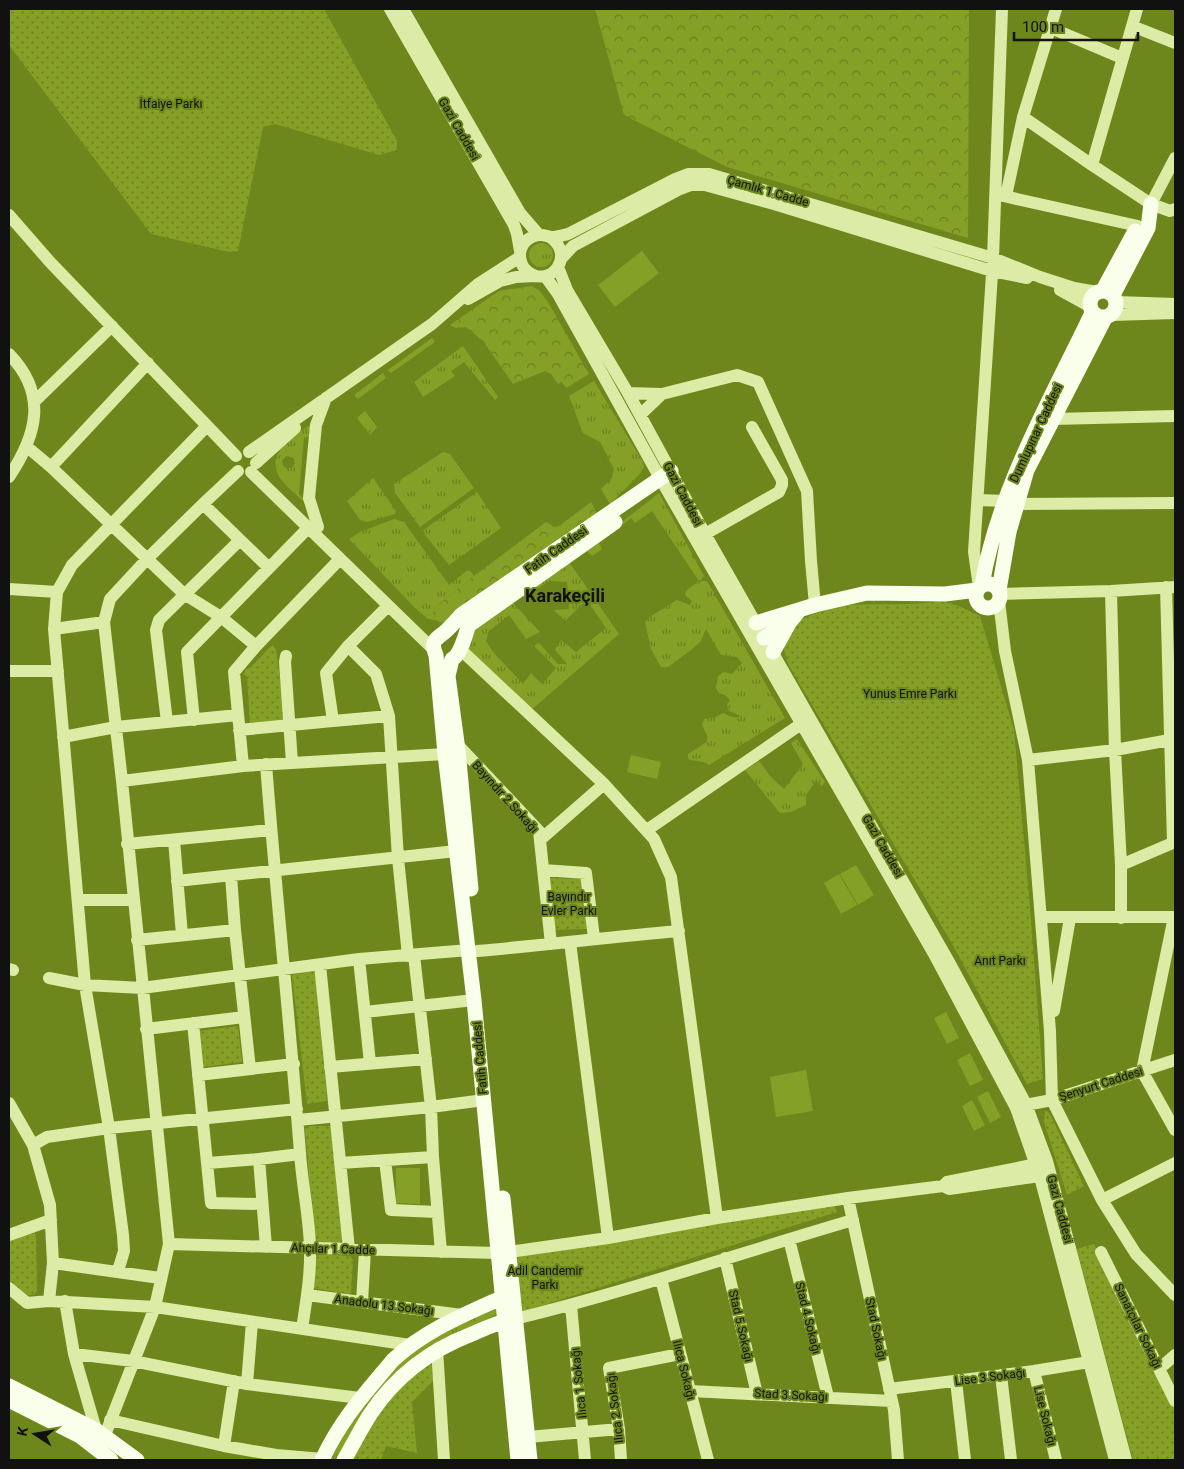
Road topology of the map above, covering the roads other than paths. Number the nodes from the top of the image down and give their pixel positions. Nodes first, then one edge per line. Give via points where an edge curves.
1 (390, 9) edge
2 (403, 9) edge
3 (1002, 9) edge
4 (1056, 9) edge
5 (1137, 9) edge
6 (1132, 26) junction
7 (1051, 28) junction
8 (1174, 41) edge
9 (1122, 58) junction
10 (1023, 117) junction
11 (1175, 158) edge
12 (1092, 165) junction
13 (1000, 195) junction
14 (1151, 204) junction
15 (1175, 209) edge
16 (9, 215) edge
17 (1138, 226) junction
18 (545, 236) junction
19 (520, 254) junction
20 (993, 258) junction
21 (560, 263) junction
22 (992, 271) junction
23 (540, 276) junction
24 (1104, 304) junction
25 (1175, 304) edge
26 (1175, 313) edge
27 (442, 314) junction
28 (112, 326) junction
29 (9, 354) edge
30 (148, 363) junction
31 (628, 392) junction
32 (662, 394) junction
33 (326, 398) junction
34 (34, 402) junction
35 (640, 415) junction
36 (1175, 416) edge
37 (1053, 419) junction
38 (207, 426) junction
39 (752, 427) dead end
40 (26, 446) junction
41 (236, 456) junction
42 (253, 463) junction
43 (51, 467) junction
44 (238, 471) junction
45 (9, 477) edge
46 (668, 479) junction
47 (978, 500) junction
48 (1011, 502) junction
49 (1175, 503) edge
50 (203, 504) junction
51 (112, 526) junction
52 (314, 527) junction
53 (705, 534) junction
54 (240, 540) junction
55 (148, 558) junction
56 (340, 559) junction
57 (269, 568) junction
58 (1170, 587) edge
59 (9, 589) edge
60 (979, 591) junction
61 (1111, 591) junction
62 (57, 592) junction
63 (184, 594) junction
64 (1000, 595) junction
65 (815, 605) junction
66 (388, 606) junction
67 (221, 617) junction
68 (794, 617) junction
69 (104, 622) junction
70 (752, 626) junction
71 (54, 629) junction
72 (760, 641) junction
73 (438, 643) junction
74 (256, 646) junction
75 (348, 646) junction
76 (458, 651) junction
77 (773, 652) junction
78 (286, 656) dead end
79 (9, 671) edge
80 (58, 671) junction
81 (238, 715) junction
82 (389, 716) junction
83 (194, 720) junction
84 (333, 721) junction
85 (167, 722) junction
86 (801, 724) junction
87 (289, 725) junction
88 (116, 727) junction
89 (239, 730) junction
90 (63, 737) junction
91 (1173, 740) edge
92 (451, 749) junction
93 (1115, 750) junction
94 (392, 758) junction
95 (1028, 760) junction
96 (292, 763) junction
97 (266, 764) junction
98 (242, 766) junction
99 (122, 781) junction
100 (604, 784) junction
101 (271, 830) junction
102 (647, 830) junction
103 (174, 840) junction
104 (540, 840) junction
105 (1174, 842) edge
106 (127, 844) junction
107 (456, 851) junction
108 (398, 858) junction
109 (1121, 865) junction
110 (543, 870) junction
111 (274, 872) junction
112 (231, 876) junction
113 (177, 881) junction
114 (78, 900) junction
115 (133, 900) junction
116 (1041, 917) junction
117 (1174, 917) edge
118 (1070, 918) junction
119 (1121, 918) junction
120 (235, 930) junction
121 (679, 931) junction
122 (182, 935) junction
123 (594, 938) junction
124 (137, 940) junction
125 (570, 942) junction
126 (551, 944) junction
127 (473, 950) junction
128 (411, 955) junction
129 (359, 959) junction
130 (320, 964) junction
131 (284, 970) junction
132 (240, 975) junction
133 (49, 978) dead end
134 (85, 985) junction
135 (142, 988) junction
136 (474, 1000) junction
137 (420, 1006) junction
138 (365, 1012) junction
139 (244, 1017) junction
140 (193, 1024) junction
141 (146, 1029) junction
142 (1050, 1031) junction
143 (426, 1060) junction
144 (1175, 1060) edge
145 (370, 1063) junction
146 (294, 1064) junction
147 (330, 1067) junction
148 (250, 1069) junction
149 (1142, 1071) junction
150 (198, 1075) junction
151 (484, 1100) junction
152 (1052, 1100) junction
153 (9, 1103) edge
154 (1021, 1106) junction
155 (432, 1107) junction
156 (298, 1114) junction
157 (335, 1116) junction
158 (202, 1119) junction
159 (156, 1123) junction
160 (109, 1128) junction
161 (1175, 1130) edge
162 (33, 1145) junction
163 (300, 1154) junction
164 (433, 1156) junction
165 (259, 1159) junction
166 (385, 1160) junction
167 (208, 1163) junction
168 (340, 1163) junction
169 (1175, 1164) edge
170 (1043, 1169) junction
171 (848, 1198) junction
172 (1102, 1200) junction
173 (262, 1204) junction
174 (438, 1212) junction
175 (717, 1218) junction
176 (51, 1220) junction
177 (853, 1220) junction
178 (9, 1235) edge
179 (608, 1238) junction
180 (789, 1239) junction
181 (169, 1244) junction
182 (266, 1247) junction
183 (310, 1247) junction
184 (349, 1249) junction
185 (365, 1250) junction
186 (441, 1252) junction
187 (503, 1252) junction
188 (1101, 1252) dead end
189 (725, 1258) junction
190 (53, 1263) junction
191 (118, 1271) junction
192 (160, 1278) junction
193 (661, 1279) junction
194 (9, 1288) edge
195 (307, 1295) junction
196 (1175, 1295) edge
197 (502, 1298) junction
198 (49, 1301) junction
199 (65, 1301) junction
200 (362, 1302) junction
201 (572, 1305) junction
202 (155, 1307) junction
203 (462, 1315) junction
204 (510, 1319) junction
205 (252, 1322) junction
206 (302, 1329) junction
207 (410, 1345) junction
208 (437, 1349) junction
209 (74, 1354) junction
210 (680, 1354) junction
211 (1175, 1355) edge
212 (134, 1361) junction
213 (1090, 1362) junction
214 (1159, 1369) junction
215 (1034, 1371) junction
216 (1000, 1375) junction
217 (956, 1381) junction
218 (241, 1382) junction
219 (9, 1386) edge
220 (690, 1391) junction
221 (757, 1394) junction
222 (890, 1395) junction
223 (828, 1397) junction
224 (360, 1398) junction
225 (9, 1400) edge
226 (1175, 1400) edge
227 (110, 1420) junction
228 (619, 1429) junction
229 (101, 1433) junction
230 (584, 1433) junction
231 (528, 1437) junction
232 (224, 1446) junction
233 (106, 1458) edge
234 (275, 1458) edge
235 (137, 1460) edge
236 (322, 1460) edge
237 (344, 1460) edge
238 (444, 1460) edge
239 (518, 1460) edge
240 (530, 1460) edge
241 (585, 1460) edge
242 (621, 1460) edge
243 (708, 1460) edge
244 (898, 1460) edge
245 (965, 1460) edge
246 (1011, 1460) edge
247 (1056, 1460) edge
248 (1115, 1460) edge
249 (1126, 1460) edge

1 - 19 street, Gazi Caddesi via 514,225
2 - 18 street, Gazi Caddesi via 520,213
3 - 13 street
4 - 7 street
5 - 6 street
6 - 8 street
6 - 9 street
7 - 9 street
7 - 10 street
9 - 12 street
10 - 12 street
10 - 13 street
11 - 14 street
12 - 14 street
13 - 17 street
13 - 20 street
14 - 15 street via 1170,211
14 - 17 main road
14 - 24 main road via 1148,228
16 - 28 street
17 - 24 main road
18 - 19 street via 526,241
18 - 20 street, Çamlık 1.Cadde via 568,234 675,179 697,173 745,184
18 - 21 street via 559,246
19 - 23 street via 524,269
19 - 27 street
20 - 22 street
20 - 24 street, Çamlık 1.Cadde via 1074,288
21 - 22 street via 573,246 678,190 691,185 705,185
21 - 23 street via 550,274
21 - 31 street, Gazi Caddesi via 567,290
22 - 24 street via 1032,279
22 - 47 street
23 - 27 street via 500,281
23 - 46 street, Gazi Caddesi via 558,294
24 - 25 street
24 - 26 street
24 - 37 main road, Dumlupınar Caddesi
24 - 48 main road, Dumlupınar Caddesi via 1016,471
27 - 33 street
28 - 30 street
28 - 34 street
29 - 34 street via 30,383
30 - 38 street
30 - 43 street
31 - 32 street
31 - 35 street, Gazi Caddesi
32 - 35 street
32 - 65 street via 736,374 758,382 807,491
33 - 42 street
33 - 52 street via 316,425 309,498
34 - 40 street via 35,418
35 - 46 street, Gazi Caddesi
36 - 37 street
37 - 48 main road, Dumlupınar Caddesi
38 - 41 street
38 - 51 street
39 - 53 street via 782,480 779,492
40 - 43 street
40 - 45 street
41 - 42 street via 246,451
41 - 44 street via 234,466
42 - 44 street via 245,474
42 - 52 street
43 - 51 street
44 - 50 street
46 - 53 street, Gazi Caddesi
46 - 70 street, Gazi Caddesi
46 - 73 main road, Fatih Caddesi via 461,615
46 - 76 main road, Fatih Caddesi via 470,625
47 - 48 street
47 - 60 street via 974,552
48 - 49 street
48 - 60 main road, Dumlupınar Caddesi
48 - 64 main road, Dumlupınar Caddesi via 1010,532
50 - 54 street
50 - 55 street
51 - 55 street
51 - 62 street via 72,566
52 - 56 street
52 - 57 street
52 - 73 street
53 - 70 street, Gazi Caddesi
54 - 57 street
54 - 63 street
55 - 63 street
55 - 69 street via 110,599
56 - 66 street
56 - 74 street
57 - 67 street
58 - 61 street
58 - 91 street
59 - 62 street
60 - 64 main road via 986,584 994,584
60 - 64 main road via 983,607 997,604
60 - 65 main road via 867,593
61 - 64 street
61 - 93 street
62 - 71 street
63 - 67 street
63 - 85 street via 159,620 156,630
64 - 95 street via 1005,652
65 - 68 main road
66 - 73 street
66 - 75 street
67 - 74 street
67 - 83 street via 187,652
68 - 70 main road
68 - 72 main road
68 - 77 main road
69 - 71 street
69 - 88 street
70 - 72 street, Gazi Caddesi
71 - 80 street
72 - 77 street, Gazi Caddesi
72 - 86 street, Gazi Caddesi
73 - 76 main road via 442,660
73 - 76 main road via 452,633 458,638
73 - 92 main road, Fatih Caddesi
74 - 81 street via 234,672
75 - 82 street via 376,674
75 - 84 street via 326,673
76 - 92 main road, Fatih Caddesi via 448,676
76 - 100 street
77 - 154 street, Gazi Caddesi via 949,962
78 - 87 street
79 - 80 street
80 - 90 street
81 - 83 street
81 - 89 street
82 - 84 street
82 - 94 street
83 - 85 street
84 - 87 street
85 - 88 street
86 - 102 street
86 - 154 street, Gazi Caddesi
87 - 89 street
87 - 96 street
88 - 90 street
88 - 99 street
89 - 98 street
90 - 114 street
91 - 93 street
91 - 105 street
92 - 94 street
92 - 104 street, Bayındır 2.Sokağı via 539,831
92 - 107 main road, Fatih Caddesi
92 - 127 main road, Fatih Caddesi
93 - 95 street
93 - 109 street
94 - 96 street
94 - 108 street
95 - 116 street
96 - 97 street
97 - 98 street
97 - 101 street
98 - 99 street
99 - 106 street
100 - 102 street
100 - 104 street
101 - 103 street
101 - 111 street
102 - 121 street via 672,877
103 - 106 street
103 - 113 street
104 - 110 street, Bayındır 2.Sokağı
105 - 109 street
106 - 115 street
107 - 108 street
107 - 127 main road, Fatih Caddesi
108 - 111 street
108 - 128 street
109 - 119 street
110 - 123 street via 586,873
110 - 126 street, Bayındır 2.Sokağı
111 - 112 street
111 - 131 street
112 - 113 street
112 - 120 street
113 - 122 street
114 - 115 street
114 - 134 street
115 - 124 street
116 - 118 street
116 - 142 street
117 - 119 street
117 - 149 street
118 - 119 street
118 - 142 street
120 - 122 street
120 - 132 street
121 - 123 street
121 - 175 street
122 - 124 street
123 - 125 street
124 - 135 street
125 - 126 street
125 - 179 street
126 - 127 street
127 - 128 street
127 - 136 main road, Fatih Caddesi
127 - 187 main road, Fatih Caddesi
128 - 129 street
128 - 137 street
129 - 130 street
129 - 138 street
130 - 131 street
130 - 147 street
131 - 132 street
131 - 146 street
132 - 135 street
132 - 139 street
133 - 134 street
134 - 135 street
134 - 160 street
135 - 141 street
136 - 137 street
136 - 151 main road, Fatih Caddesi
137 - 138 street
137 - 143 street
138 - 145 street
139 - 140 street
139 - 148 street
140 - 141 street
140 - 150 street
141 - 159 street
142 - 152 street
143 - 145 street
143 - 155 street
144 - 149 street, Şenyurt Caddesi
145 - 147 street
146 - 148 street
146 - 156 street
147 - 157 street
148 - 150 street
149 - 152 street, Şenyurt Caddesi
149 - 161 street
150 - 158 street
151 - 155 street
151 - 187 main road, Fatih Caddesi
152 - 154 street, Şenyurt Caddesi
152 - 172 street
153 - 162 street
154 - 170 street, Gazi Caddesi
155 - 157 street
155 - 164 street
156 - 157 street
156 - 158 street
156 - 163 street
157 - 168 street
158 - 159 street
158 - 167 street
159 - 160 street
159 - 181 street
160 - 162 street via 47,1137
160 - 191 street via 123,1235 124,1251
162 - 176 street via 50,1205
163 - 165 street
163 - 183 street
164 - 166 street
164 - 174 street
165 - 167 street
165 - 173 street
166 - 168 street
166 - 174 street via 390,1210
167 - 173 street via 211,1204
168 - 184 street
169 - 172 street
170 - 171 street, Ahçılar 1.Cadde
170 - 213 street, Gazi Caddesi
170 - 249 street, Gazi Caddesi
171 - 175 street, Ahçılar 1.Cadde
171 - 177 street, Stad Sokağı
172 - 196 street via 1136,1254
173 - 182 street
174 - 186 street
175 - 179 street, Ahçılar 1.Cadde
176 - 178 street
176 - 190 street
177 - 180 street
177 - 222 street, Stad Sokağı
179 - 187 street, Ahçılar 1.Cadde
180 - 189 street
180 - 223 street, Stad 4.Sokağı
181 - 182 street, Ahçılar 1.Cadde
181 - 192 street
182 - 183 street, Ahçılar 1.Cadde
183 - 184 street, Ahçılar 1.Cadde
183 - 195 street
184 - 185 street, Ahçılar 1.Cadde
185 - 186 street, Ahçılar 1.Cadde
185 - 200 street
186 - 187 street, Ahçılar 1.Cadde
187 - 197 main road, Fatih Caddesi
187 - 204 main road, Fatih Caddesi
188 - 214 street, Sanatçılar Sokağı
189 - 193 street
189 - 221 street, Stad 5.Sokağı
190 - 191 street
190 - 198 street
191 - 192 street
192 - 202 street
193 - 201 street
193 - 210 street, Ilıca Sokağı
194 - 198 street via 27,1303
195 - 200 street, Anadolu 13.Sokağı
195 - 206 street
197 - 203 main road
197 - 204 main road, Fatih Caddesi
198 - 199 street
199 - 202 street
199 - 209 street
200 - 203 street, Anadolu 13.Sokağı
201 - 204 street
201 - 230 street, Ilıca 1.Sokağı
202 - 205 street
202 - 212 street
203 - 207 main road
204 - 208 main road
204 - 231 main road, Fatih Caddesi
204 - 239 main road, Fatih Caddesi
205 - 206 street
205 - 218 street
206 - 207 street
207 - 224 main road
208 - 237 main road via 384,1395
208 - 238 street
209 - 212 street
209 - 229 street
210 - 220 street, Ilıca Sokağı
210 - 228 street, Ilıca 2.Sokağı via 609,1368
211 - 214 street
212 - 218 street
212 - 227 street
213 - 215 street, Lise 3.Sokağı
213 - 248 street, Gazi Caddesi
214 - 226 street, Sanatçılar Sokağı
215 - 216 street, Lise 3.Sokağı
215 - 247 street, Lise Sokağı
216 - 217 street, Lise 3.Sokağı
216 - 246 street
217 - 222 street, Lise 3.Sokağı
217 - 245 street
218 - 224 street
218 - 232 street
219 - 229 main road
220 - 221 street, Stad 3.Sokağı
220 - 243 street, Ilıca Sokağı
221 - 223 street, Stad 3.Sokağı
222 - 223 street, Stad 3.Sokağı
222 - 244 street, Stad Sokağı
224 - 236 main road via 345,1417
225 - 233 main road via 80,1436
227 - 229 street
227 - 232 street
228 - 230 street
228 - 242 street, Ilıca 2.Sokağı
229 - 235 main road
230 - 231 street
230 - 241 street, Ilıca 1.Sokağı
231 - 240 main road, Fatih Caddesi
232 - 234 street
234 - 236 street

